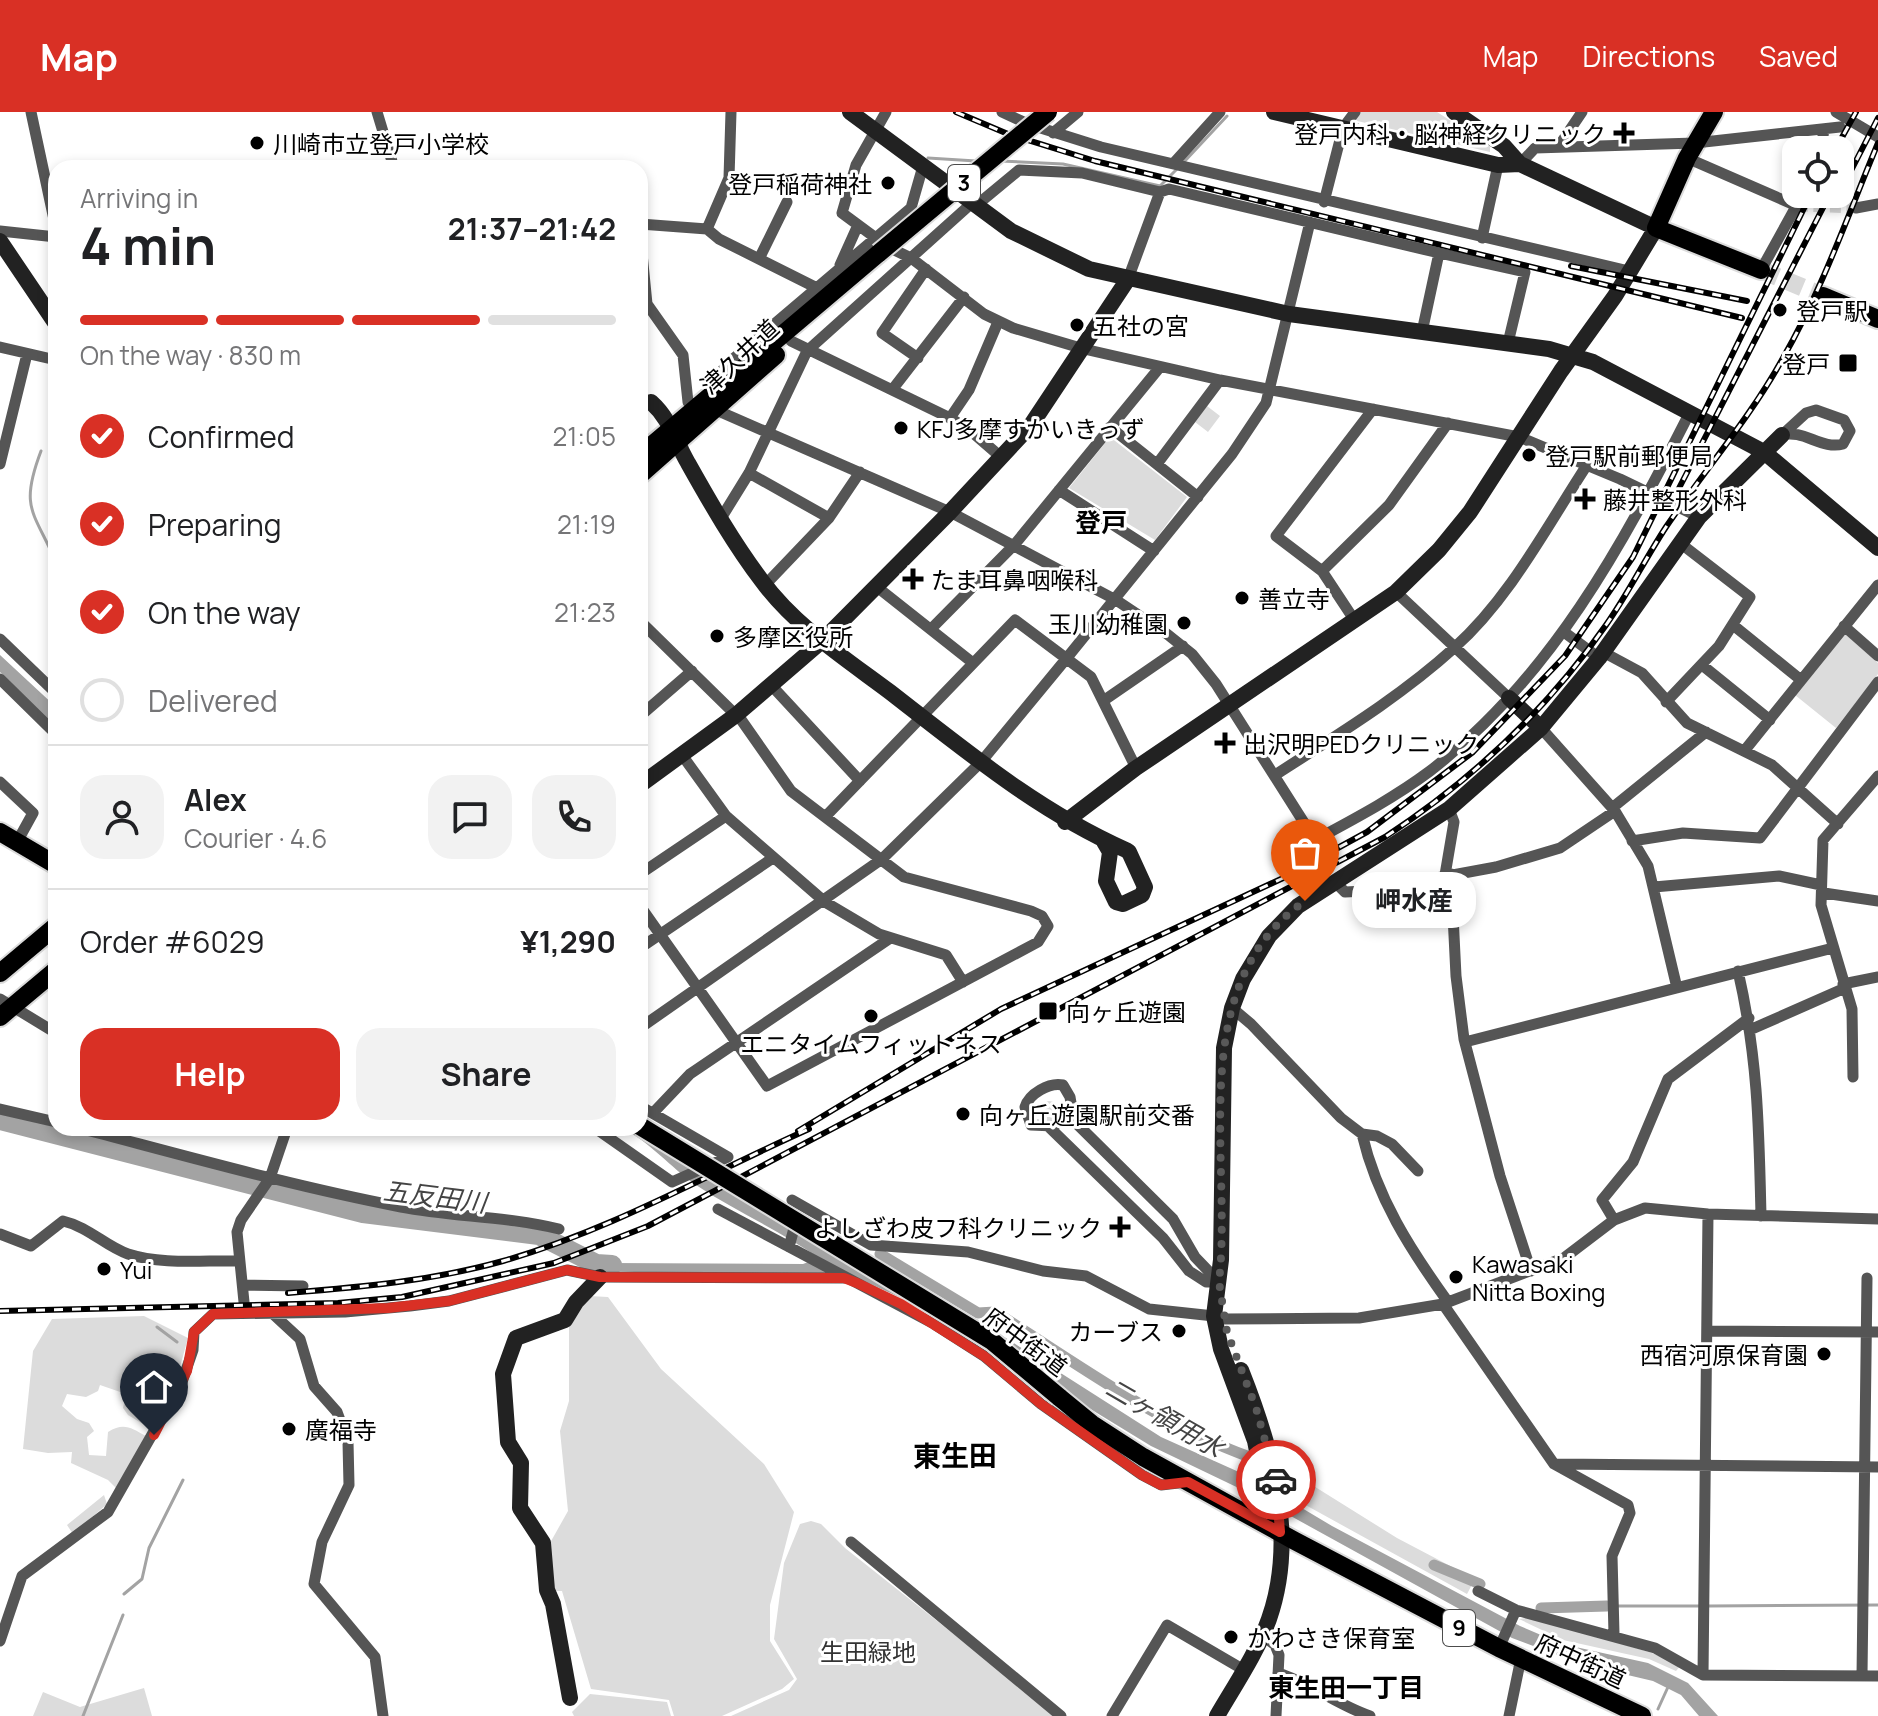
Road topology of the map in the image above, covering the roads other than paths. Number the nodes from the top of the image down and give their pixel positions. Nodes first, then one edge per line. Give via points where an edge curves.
1 (31, 112) edge
2 (377, 112) edge
3 (731, 112) edge
4 (850, 112) edge
5 (886, 112) edge
6 (1002, 112) edge
7 (1046, 112) edge
8 (1078, 112) edge
9 (1220, 112) edge
10 (1274, 112) edge
11 (1355, 112) edge
12 (1454, 112) edge
13 (1582, 112) edge
14 (1714, 112) edge
15 (1836, 112) edge
16 (1477, 118) edge
17 (1028, 124) junction
18 (1840, 127) dead end
19 (1343, 128) junction
20 (1824, 129) junction
21 (874, 130) junction
22 (1053, 133) junction
23 (1823, 136) edge
24 (1878, 137) edge
25 (1559, 146) junction
26 (1691, 150) junction
27 (392, 160) edge
28 (985, 162) dead end
29 (1520, 164) junction
30 (1178, 165) junction
31 (1498, 165) junction
32 (923, 166) junction
33 (957, 191) junction
34 (48, 192) edge
35 (1160, 192) junction
36 (1782, 198) tunnel mouth
37 (787, 202) dead end
38 (1324, 202) junction
39 (972, 203) junction
40 (1878, 204) edge
41 (1796, 208) edge
42 (1856, 208) tunnel mouth
43 (1310, 222) junction
44 (648, 225) edge
45 (858, 225) junction
46 (1656, 228) junction
47 (707, 229) junction
48 (0, 231) edge
49 (48, 236) edge
50 (1482, 238) junction
51 (0, 241) edge
52 (874, 252) junction
53 (1439, 253) junction
54 (911, 258) junction
55 (759, 259) junction
56 (839, 269) junction
57 (926, 269) junction
58 (1761, 270) joint
59 (1629, 271) junction
60 (1128, 279) junction
61 (817, 288) junction
62 (1823, 296) tunnel mouth
63 (964, 297) junction
64 (648, 305) edge
65 (48, 312) edge
66 (1289, 314) junction
67 (1878, 319) edge
68 (998, 322) junction
69 (1422, 332) junction
70 (1508, 343) junction
71 (799, 346) junction
72 (0, 347) edge
73 (1084, 349) junction
74 (27, 354) junction
75 (1573, 354) junction
76 (48, 358) edge
77 (918, 358) junction
78 (1160, 367) junction
79 (1220, 380) junction
80 (892, 390) junction
81 (716, 391) junction
82 (1271, 391) junction
83 (648, 402) edge
84 (708, 408) junction
85 (1373, 409) junction
86 (1690, 412) junction
87 (950, 418) junction
88 (1448, 423) junction
89 (1110, 427) junction
90 (769, 432) junction
91 (1782, 435) junction
92 (675, 436) junction
93 (1519, 437) junction
94 (648, 451) edge
95 (1764, 452) junction
96 (1002, 458) junction
97 (0, 464) edge
98 (1157, 464) junction
99 (1587, 465) junction
100 (648, 466) edge
101 (860, 472) junction
102 (749, 473) junction
103 (1059, 490) junction
104 (1649, 492) junction
105 (1198, 497) junction
106 (950, 512) junction
107 (1699, 517) junction
108 (829, 518) junction
109 (720, 520) junction
110 (1680, 543) junction
111 (1015, 544) junction
112 (1878, 548) edge
113 (1154, 551) junction
114 (1322, 571) junction
115 (765, 585) junction
116 (1878, 585) edge
117 (877, 587) junction
118 (1396, 592) junction
119 (1116, 600) junction
120 (1355, 621) junction
121 (1733, 625) junction
122 (1844, 626) junction
123 (648, 629) edge
124 (931, 629) junction
125 (1564, 632) junction
126 (0, 639) edge
127 (822, 641) junction
128 (1183, 646) junction
129 (1455, 647) junction
130 (1601, 655) junction
131 (1878, 656) edge
132 (1066, 659) junction
133 (973, 663) junction
134 (1702, 665) junction
135 (692, 671) junction
136 (0, 679) edge
137 (1801, 680) junction
138 (1878, 682) edge
139 (771, 685) junction
140 (48, 688) edge
141 (1509, 698) junction
142 (1103, 701) junction
143 (1666, 702) junction
144 (1229, 704) junction
145 (648, 709) edge
146 (736, 715) junction
147 (922, 717) junction
148 (1770, 720) junction
149 (48, 726) edge
150 (1541, 728) junction
151 (1706, 732) junction
152 (1745, 750) junction
153 (682, 755) junction
154 (981, 762) junction
155 (1136, 768) junction
156 (1275, 775) junction
157 (648, 779) edge
158 (1877, 779) edge
159 (860, 781) junction
160 (0, 782) edge
161 (1798, 788) junction
162 (1449, 809) junction
163 (1614, 810) junction
164 (726, 816) junction
165 (825, 817) junction
166 (1065, 822) junction
167 (1838, 824) junction
168 (0, 832) edge
169 (1103, 840) dead end
170 (1632, 841) junction
171 (17, 842) junction
172 (773, 858) junction
173 (882, 859) junction
174 (48, 860) edge
175 (648, 869) edge
176 (1448, 875) junction
177 (1335, 882) junction
178 (1654, 887) junction
179 (1822, 889) junction
180 (1878, 901) edge
181 (825, 902) junction
182 (648, 918) edge
183 (48, 933) edge
184 (660, 935) junction
185 (889, 939) junction
186 (648, 943) edge
187 (1833, 948) junction
188 (1738, 971) junction
189 (0, 973) edge
190 (48, 976) edge
191 (1878, 977) edge
192 (963, 982) junction
193 (1844, 986) junction
194 (1677, 988) junction
195 (697, 989) junction
196 (5, 1007) edge
197 (1232, 1008) junction
198 (648, 1023) edge
199 (1750, 1024) junction
200 (48, 1029) edge
201 (1465, 1042) junction
202 (736, 1043) junction
203 (1853, 1077) dead end
204 (0, 1109) edge
205 (1071, 1109) junction
206 (648, 1117) edge
207 (48, 1120) edge
208 (648, 1120) edge
209 (648, 1120) edge
210 (1049, 1127) junction
211 (1080, 1127) junction
212 (1362, 1134) junction
213 (108, 1136) edge
214 (284, 1136) edge
215 (606, 1136) edge
216 (1065, 1143) junction
217 (1418, 1171) dead end
218 (269, 1180) junction
219 (718, 1209) dead end
220 (1708, 1214) junction
221 (1761, 1216) junction
222 (1878, 1219) edge
223 (1614, 1220) junction
224 (559, 1229) dead end
225 (0, 1234) edge
226 (790, 1244) junction
227 (239, 1261) junction
228 (1531, 1271) junction
229 (840, 1276) junction
230 (600, 1277) junction
231 (1867, 1278) dead end
232 (1219, 1282) junction
233 (244, 1285) junction
234 (303, 1286) dead end
235 (1445, 1303) junction
236 (245, 1312) junction
237 (273, 1314) junction
238 (1219, 1317) junction
239 (1707, 1331) junction
240 (1865, 1332) junction
241 (1878, 1332) edge
242 (1554, 1464) junction
243 (1706, 1466) junction
244 (1864, 1467) junction
245 (1878, 1467) edge
246 (1188, 1482) junction
247 (1276, 1518) junction
248 (851, 1542) dead end
249 (1478, 1591) dead end
250 (1514, 1613) junction
251 (1614, 1634) junction
252 (1262, 1635) junction
253 (0, 1641) edge
254 (1502, 1641) junction
255 (1521, 1658) junction
256 (1244, 1670) junction
257 (1278, 1673) junction
258 (1703, 1675) junction
259 (1862, 1676) junction
260 (1878, 1676) edge
261 (570, 1698) dead end
262 (383, 1716) edge
263 (1061, 1716) edge
264 (1112, 1716) edge
265 (1217, 1716) edge
266 (1276, 1716) edge
267 (1370, 1716) edge
268 (1509, 1716) edge
269 (1642, 1716) edge

1 - 34 street
2 - 27 street
3 - 47 street via 729,178
4 - 21 street
5 - 21 street
6 - 17 street
7 - 17 street
7 - 52 main road, 3, bridge
8 - 22 street
9 - 30 street
10 - 19 street
11 - 19 street
12 - 16 street
13 - 25 street
14 - 26 main road
15 - 24 street
16 - 29 street
17 - 22 street
18 - 20 street
19 - 31 street
19 - 38 street
20 - 23 street
20 - 26 street
21 - 32 street
21 - 45 street via 856,165 842,213
22 - 30 street
25 - 26 street
25 - 29 street via 1529,151
26 - 36 street
26 - 46 main road
28 - 33 street
29 - 31 street
29 - 46 street
30 - 38 street
31 - 50 street
32 - 33 street
32 - 52 street via 911,208
33 - 39 street
35 - 39 street via 1082,173 1019,170
35 - 43 street via 1169,189
35 - 60 street
37 - 55 street
38 - 50 street
39 - 54 street
39 - 60 street via 1051,253
40 - 42 street
41 - 58 street
43 - 53 street
43 - 66 street
44 - 47 street
45 - 52 street
45 - 56 street
46 - 58 main road
46 - 59 street
47 - 55 street
48 - 49 street
50 - 59 street
51 - 65 street
52 - 54 street
52 - 56 street
52 - 71 main road, 津久井道 / 3
52 - 81 main road, 津久井道 / 3
53 - 69 street
53 - 70 street via 1525,272
54 - 57 street
54 - 71 street
55 - 61 street
56 - 61 street
57 - 63 street
57 - 77 street via 882,333
59 - 75 street
60 - 66 street
60 - 73 street
61 - 81 street via 726,365 714,383
62 - 67 main road
63 - 68 street
63 - 77 street
64 - 84 street via 683,355 688,402
66 - 69 street
66 - 82 street
68 - 73 street
68 - 87 street via 969,390
69 - 70 street
70 - 75 street
71 - 80 street
71 - 84 main road, 津久井道 / 3
71 - 90 street
72 - 74 street
73 - 78 street
73 - 96 street
74 - 76 street
74 - 97 street
75 - 86 street
75 - 93 street
77 - 80 street
78 - 79 street
78 - 89 street
79 - 82 street
79 - 98 street
80 - 87 street
81 - 84 main road, 津久井道 / 3
82 - 85 street
82 - 105 street via 1251,429
83 - 92 street
84 - 90 street
84 - 92 main road, 津久井道 / 3
85 - 88 street
85 - 114 street via 1276,536
86 - 95 street
86 - 104 street
87 - 96 street
88 - 93 street
88 - 114 street via 1389,505
89 - 98 street
89 - 103 street
90 - 101 street
90 - 102 street
91 - 91 street via 1816,410 1844,420 1850,431 1839,446
91 - 95 street
92 - 94 main road, 津久井道 / 3
92 - 100 main road, 津久井道 / 3
92 - 109 street
93 - 99 street
93 - 118 street via 1470,512
95 - 107 street
95 - 112 street
96 - 106 street
98 - 105 street
99 - 104 street
99 - 129 street via 1495,601
101 - 106 street
101 - 108 street
102 - 108 street
102 - 109 street
103 - 111 street
103 - 113 street
104 - 107 street
104 - 125 street
105 - 113 street
106 - 111 street
106 - 117 street
107 - 110 street
108 - 115 street
109 - 115 street
110 - 121 street via 1750,597
110 - 130 street
111 - 119 street
111 - 124 street
113 - 119 street
114 - 120 street
115 - 127 street
116 - 122 street
117 - 124 street
117 - 127 street
118 - 120 street
118 - 129 street
119 - 128 street
119 - 132 street
120 - 144 street
121 - 134 street
121 - 137 street
122 - 131 street
122 - 137 street
123 - 135 street
124 - 133 street
125 - 130 street
125 - 141 street
126 - 140 street
127 - 139 street
127 - 147 street
128 - 142 street
128 - 144 street
129 - 141 street
129 - 156 street via 1380,707
130 - 143 street via 1642,673
130 - 150 street
132 - 133 street via 1015,620
132 - 142 street via 1091,677
132 - 154 street
133 - 147 street
134 - 143 street
134 - 148 street
135 - 145 street
135 - 146 street
136 - 149 street
137 - 148 street
138 - 161 street
139 - 146 street
139 - 159 street
141 - 150 street
141 - 156 street via 1430,770 1315,840
142 - 155 street
143 - 151 street via 1687,723
144 - 155 street
144 - 156 street
146 - 153 street
146 - 165 street via 779,778
147 - 154 street
147 - 159 street
148 - 152 street
150 - 162 street
150 - 163 street
151 - 152 street
151 - 163 street
152 - 161 street
153 - 157 street
153 - 164 street
154 - 166 street
154 - 173 street
155 - 166 street
158 - 167 street
159 - 165 street
160 - 171 street via 33,813
161 - 167 street
161 - 170 street via 1760,838 1683,833
162 - 176 street via 1454,822
162 - 177 street
163 - 170 street
163 - 176 street via 1560,848
164 - 172 street
164 - 175 street
165 - 173 street
166 - 169 street
167 - 179 street via 1823,840
168 - 171 main road
170 - 178 street
171 - 174 main road
172 - 181 street
172 - 184 street
173 - 181 street
173 - 192 street via 912,881 1027,910 1046,920 1044,937
176 - 177 street via 1366,891 1345,892
176 - 201 street
177 - 197 street via 1278,925 1250,966
178 - 179 street via 1779,876
178 - 194 street
179 - 180 street
179 - 187 street
181 - 185 street
181 - 195 street
182 - 184 street
183 - 189 main road
184 - 186 street
184 - 195 street
185 - 192 street via 946,955
185 - 202 street
187 - 188 street
187 - 193 street
188 - 194 street
188 - 199 street
190 - 196 main road
191 - 193 street
192 - 202 street via 767,1086
193 - 199 street
193 - 203 street via 1852,1009
194 - 201 street
195 - 198 street
195 - 202 street
196 - 200 street
197 - 212 street
197 - 232 street via 1223,1059
199 - 221 street via 1759,1101
199 - 223 street via 1668,1079 1633,1162 1602,1200
201 - 228 street
202 - 206 street via 690,1074
204 - 207 street
205 - 210 street via 1061,1123
205 - 210 street via 1070,1097 1059,1083 1031,1096 1025,1107 1031,1125
205 - 211 street
208 - 215 street via 728,1157 672,1182
209 - 246 main road, 府中街道 / 9, bridge via 992,1341 1092,1424
210 - 216 street
211 - 216 street via 1069,1128
211 - 232 street via 1173,1219 1195,1257
212 - 217 street via 1392,1144
212 - 235 street via 1395,1224
213 - 218 street
214 - 218 street
216 - 232 street via 1163,1238 1189,1271 1206,1282
218 - 224 street via 404,1208
218 - 227 street via 241,1220
219 - 226 street
220 - 221 street
220 - 223 street via 1645,1208
220 - 239 street
221 - 222 street
223 - 228 street via 1564,1258
225 - 227 street via 31,1246 63,1221 99,1235 113,1247 154,1260
226 - 229 street
226 - 238 street via 797,1205 871,1245 968,1252 1086,1276 1149,1309
227 - 233 street
228 - 235 street
229 - 230 street
229 - 246 street via 901,1304 984,1356 1041,1404 1142,1475 1161,1485
230 - 237 street via 567,1270 449,1301
230 - 261 street via 565,1320 516,1338 503,1374 508,1442 521,1463 520,1508 544,1549 547,1590
231 - 240 street
232 - 238 street
233 - 234 street
233 - 236 street
235 - 238 street via 1359,1318
235 - 242 street
236 - 237 street
236 - 253 street via 213,1314 199,1324 182,1382 108,1512 22,1576
237 - 262 street via 300,1339 314,1386 337,1412 348,1442 349,1485 322,1542 314,1584 375,1657
238 - 247 street via 1267,1441
239 - 240 street
239 - 243 street
240 - 241 street
240 - 244 street
242 - 243 street
242 - 251 street via 1628,1505 1630,1513 1612,1556
243 - 244 street
243 - 258 street
244 - 245 street
244 - 259 street
246 - 247 main road, 府中街道 / 9
247 - 252 street via 1282,1556
247 - 254 main road, 府中街道 / 9
248 - 263 street
249 - 250 street
250 - 251 street
250 - 254 street
251 - 258 street via 1655,1648
252 - 256 street
252 - 257 street via 1278,1650
254 - 255 main road, 府中街道 / 9
255 - 268 street
255 - 269 main road, 府中街道 / 9
256 - 264 street via 1167,1625
256 - 265 street
257 - 266 street
257 - 267 street
258 - 259 street
259 - 260 street

